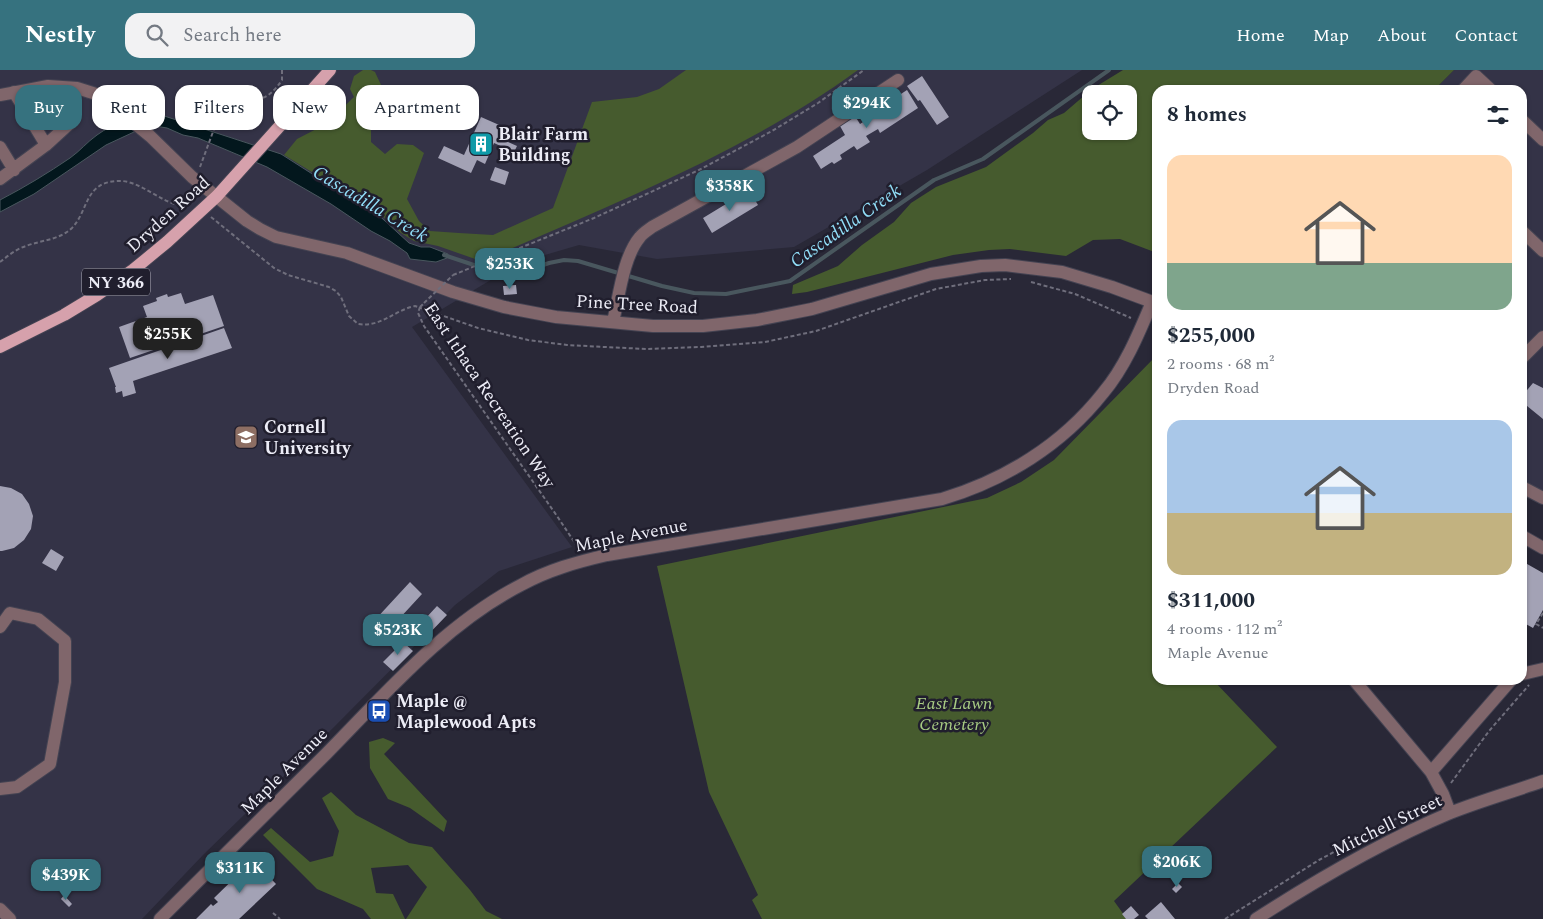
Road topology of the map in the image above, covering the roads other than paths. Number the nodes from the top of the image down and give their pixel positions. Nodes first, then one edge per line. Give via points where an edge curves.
1 (330, 70) edge
2 (898, 80) dead end
3 (1468, 85) edge
4 (1486, 85) edge
5 (82, 89) edge
6 (14, 92) joint
7 (0, 95) edge
8 (1527, 125) edge
9 (62, 130) edge
10 (1543, 140) edge
11 (46, 145) junction
12 (0, 147) edge
13 (14, 170) junction
14 (0, 179) edge
15 (217, 196) junction
16 (1527, 236) edge
17 (1543, 251) edge
18 (1152, 302) edge
19 (1152, 309) edge
20 (613, 322) junction
21 (1543, 337) edge
22 (0, 347) edge
23 (1527, 353) edge
24 (1527, 490) edge
25 (1543, 498) edge
26 (1527, 539) edge
27 (1543, 548) edge
28 (0, 627) edge
29 (1543, 670) edge
30 (1527, 673) edge
31 (1358, 685) edge
32 (1507, 685) edge
33 (1431, 772) junction
34 (1543, 781) edge
35 (0, 789) edge
36 (1450, 813) junction
37 (0, 909) edge
38 (10, 919) edge
39 (160, 919) edge
40 (1256, 919) edge

1 - 15 main road, Dryden Road / NY 366
2 - 20 street via 797,147 641,236 627,262
3 - 4 street via 1476,76
5 - 15 street, Pine Tree Road via 105,99
6 - 7 street, Pine Tree Road
6 - 11 street
8 - 10 street
9 - 11 street
11 - 13 street
12 - 13 street
13 - 14 street
15 - 20 street, Pine Tree Road via 247,221 276,237 347,253 504,307 556,317
15 - 22 main road, Dryden Road / NY 366 via 153,253 97,295
16 - 17 street
18 - 20 street, Pine Tree Road via 1062,272 1030,267 980,266 931,274 757,320 703,326
19 - 39 street, Maple Avenue via 1104,393 1047,447 998,479 942,499 607,555 554,570 492,601 443,639 383,696 249,839
21 - 23 street
24 - 25 street
26 - 27 street
28 - 35 street via 10,613 38,619 65,641 65,682 50,764 17,787
29 - 30 street
31 - 33 street
32 - 33 street
33 - 36 street
34 - 36 street, Mitchell Street
36 - 40 street, Mitchell Street via 1340,866
37 - 38 street

